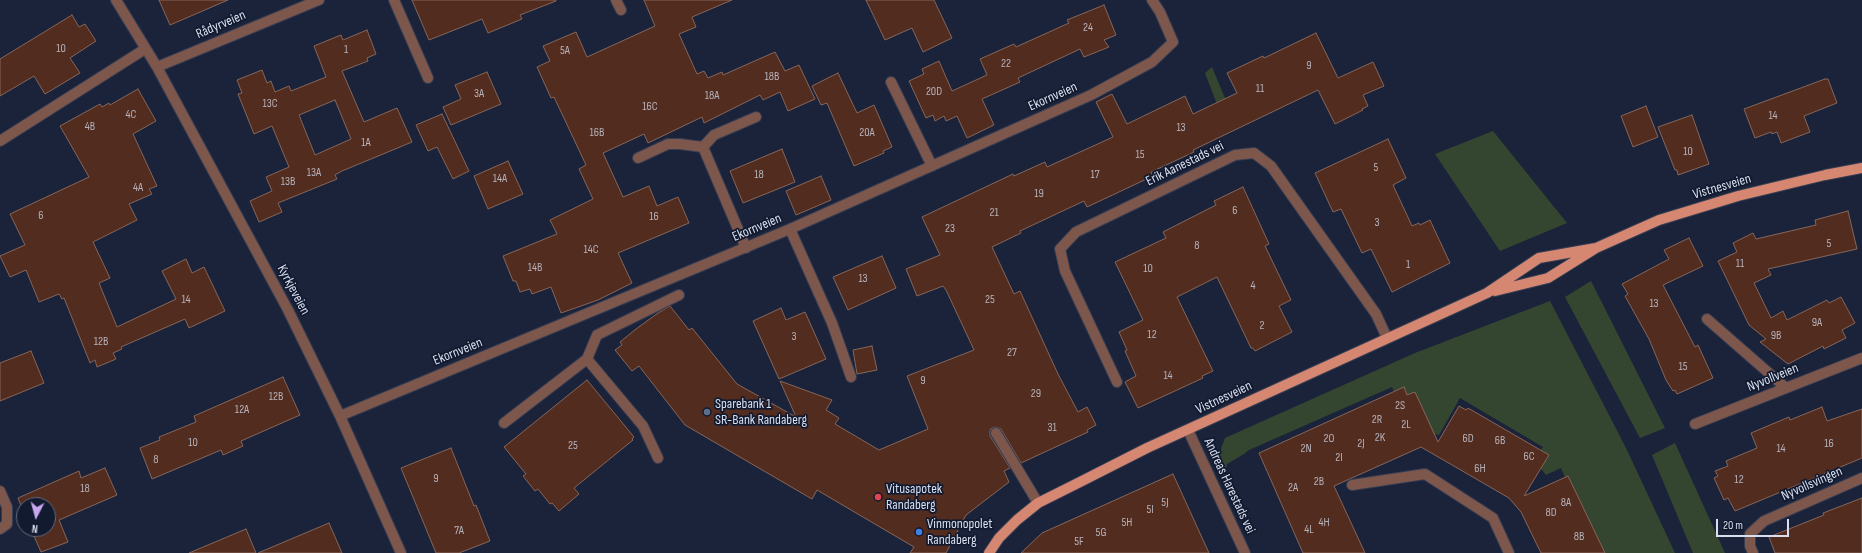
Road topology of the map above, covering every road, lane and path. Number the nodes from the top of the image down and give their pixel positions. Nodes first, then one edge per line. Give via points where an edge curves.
1 (116, 0) edge
2 (319, 0) edge
3 (394, 0) edge
4 (616, 0) edge
5 (1152, 0) edge
6 (621, 10) dead end
7 (145, 49) junction
8 (157, 68) junction
9 (428, 78) dead end
10 (891, 82) dead end
11 (756, 116) dead end
12 (0, 141) edge
13 (703, 147) junction
14 (638, 158) dead end
15 (932, 166) junction
16 (1862, 168) edge
17 (790, 229) junction
18 (746, 248) junction
19 (1596, 248) junction
20 (1487, 293) junction
21 (679, 296) dead end
22 (1707, 319) dead end
23 (1387, 338) junction
24 (1862, 358) edge
25 (587, 359) junction
26 (851, 377) dead end
27 (1118, 382) dead end
28 (1786, 388) junction
29 (340, 416) junction
30 (504, 423) dead end
31 (1695, 424) dead end
32 (1188, 430) junction
33 (996, 433) dead end
34 (658, 458) dead end
35 (1862, 478) edge
36 (1352, 485) dead end
37 (0, 491) edge
38 (1038, 503) junction
39 (4, 526) edge
40 (401, 553) edge
41 (989, 553) edge
42 (1245, 553) edge
43 (1509, 553) edge
44 (1753, 553) edge

1 - 7 street, Kyrkjeveien
2 - 8 street, Rådyrveien
3 - 9 street
4 - 6 street
5 - 15 street, Ekornveien via 1173,42 1152,62 1091,95
7 - 8 street, Kyrkjeveien
7 - 12 street
8 - 29 street, Kyrkjeveien via 288,310
10 - 15 street
11 - 13 street via 714,135
13 - 14 street via 668,144
13 - 18 street
15 - 17 street, Ekornveien
16 - 19 main road, Vistnesveien via 1738,196 1659,220
17 - 18 street, Ekornveien
17 - 26 street via 832,323
18 - 29 street, Ekornveien
19 - 20 main road, Vistnesveien via 1548,278
19 - 20 main road, Vistnesveien via 1540,258
20 - 23 main road, Vistnesveien
21 - 25 street via 597,335
22 - 28 street
23 - 27 street, Erik Aanestads vei via 1376,314 1271,166 1254,153 1235,155 1076,232 1060,249 1065,271
23 - 32 main road, Vistnesveien
24 - 28 street, Nyvollveien
25 - 30 street
25 - 34 street via 643,426
28 - 31 street, Nyvollveien
29 - 40 street, Kyrkjeveien
32 - 38 main road, Vistnesveien
32 - 42 street, Andreas Harestads vei
33 - 38 street
35 - 44 street, Nyvollsvingen via 1764,521 1750,534
36 - 43 street via 1425,474 1493,518
37 - 39 street via 6,507
38 - 41 main road, Vistnesveien via 999,538

